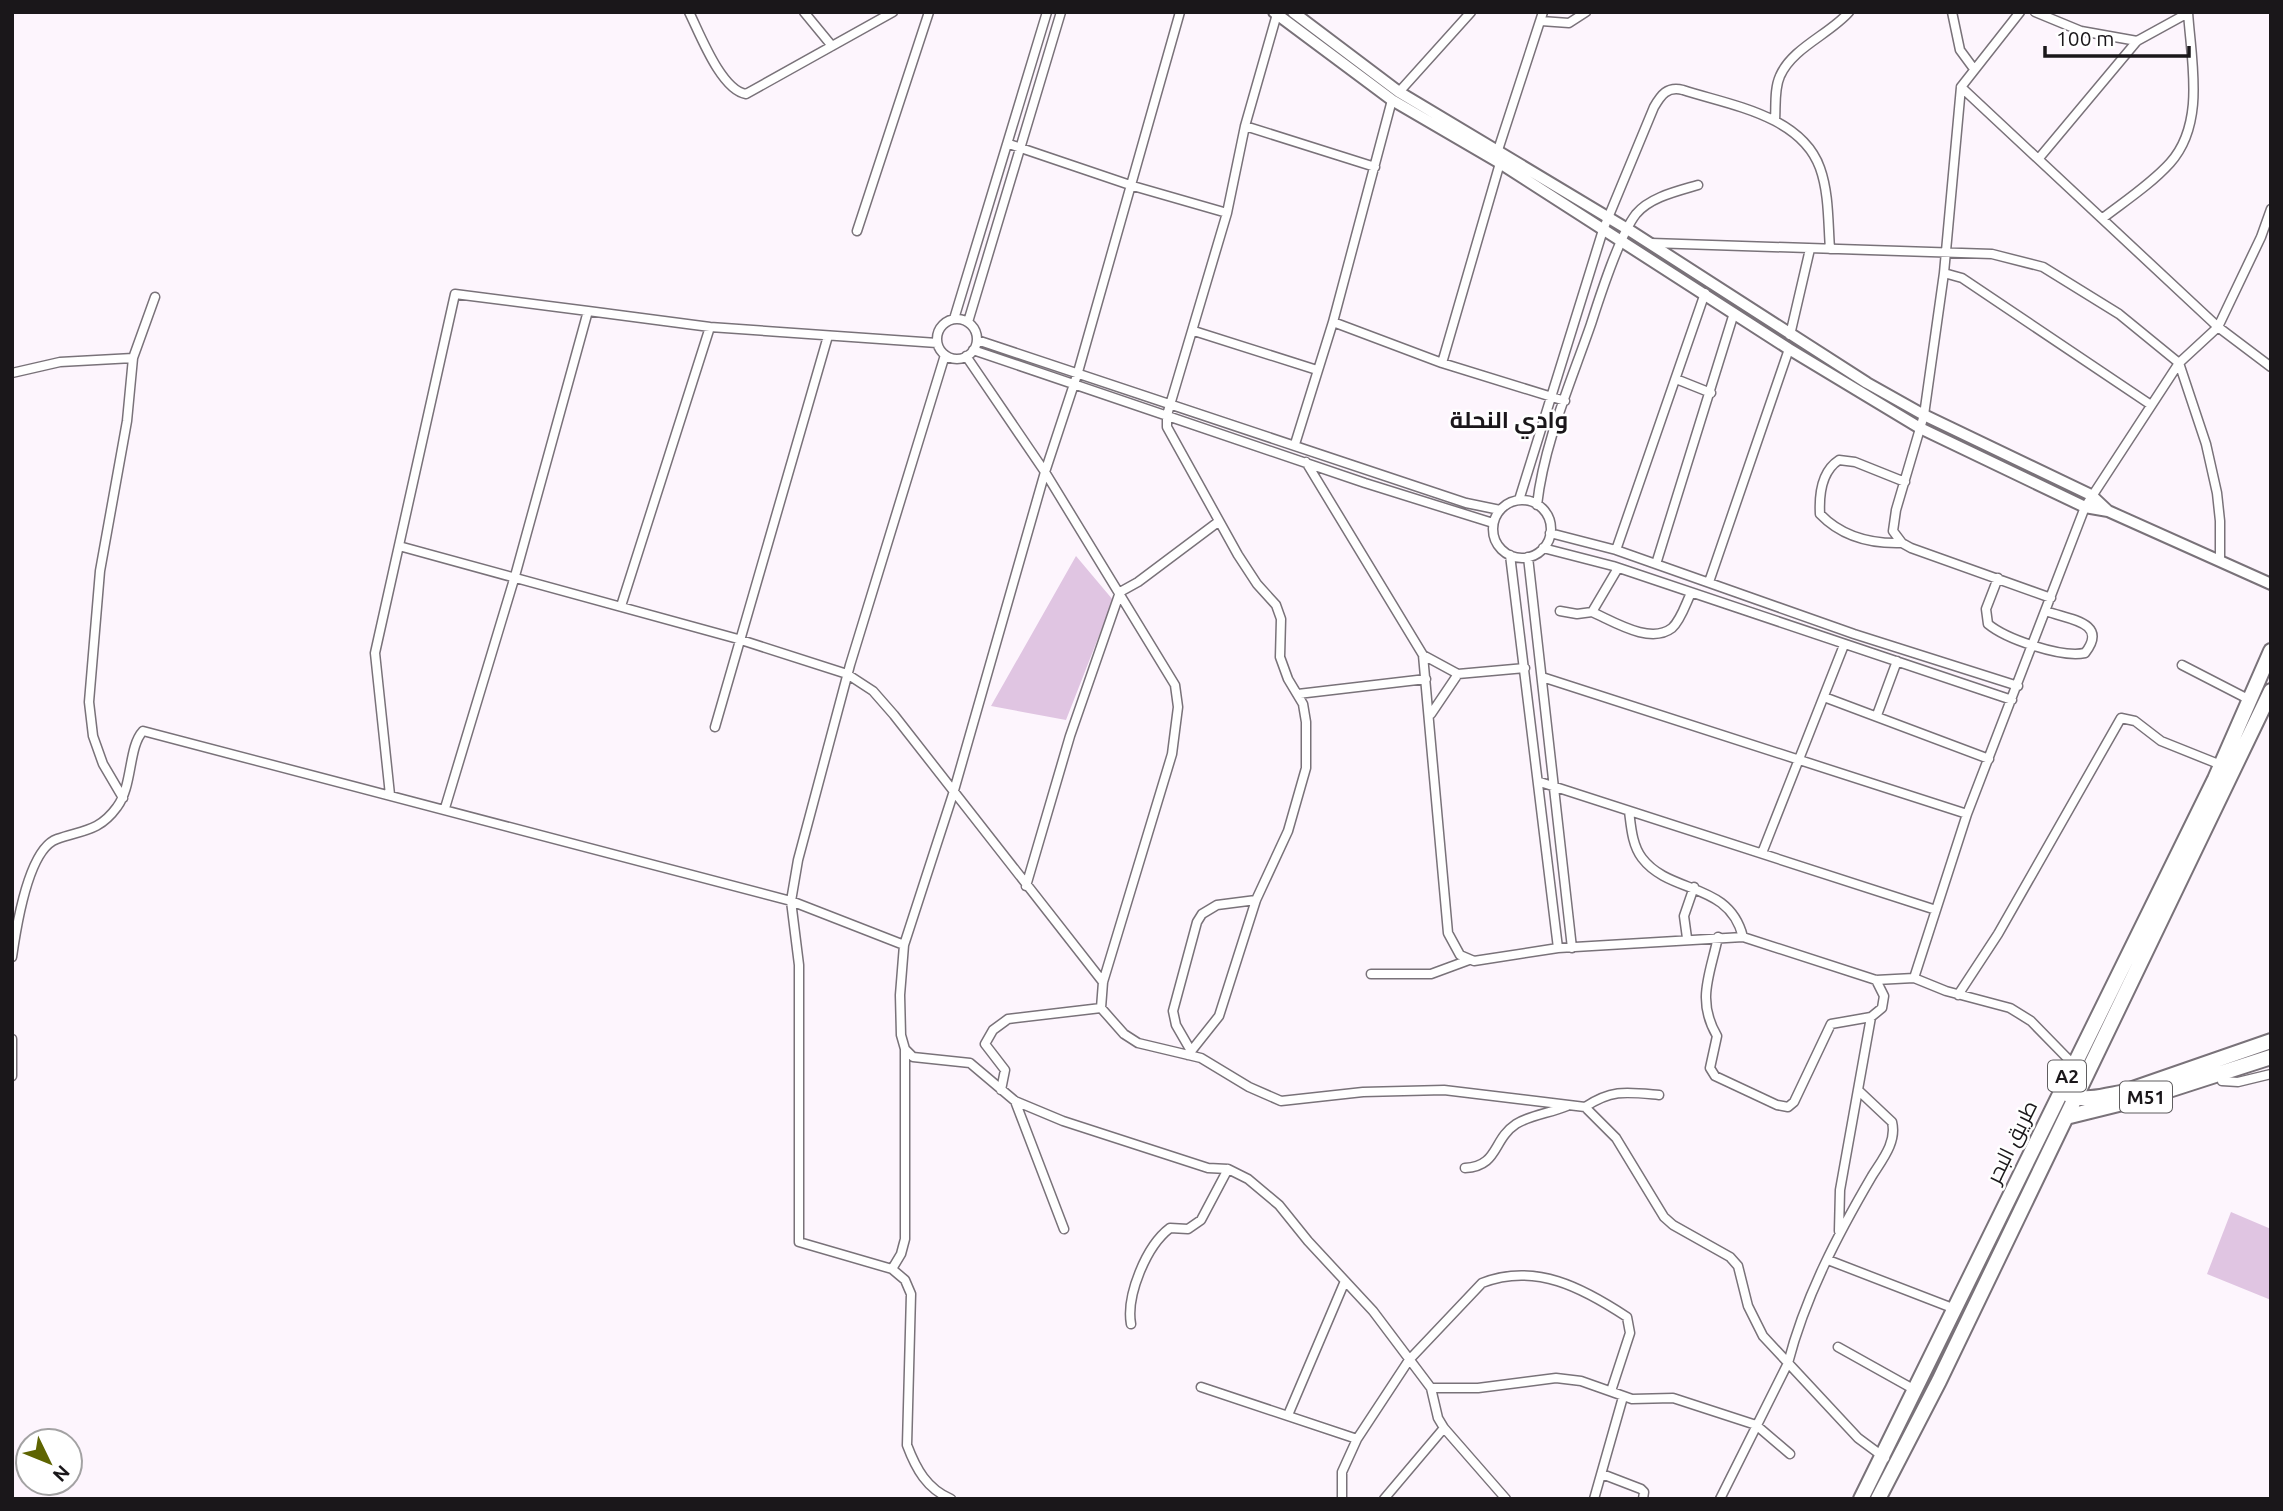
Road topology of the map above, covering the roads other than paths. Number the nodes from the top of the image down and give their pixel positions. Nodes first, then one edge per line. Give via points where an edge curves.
1 (689, 12) edge
2 (804, 12) edge
3 (892, 12) edge
4 (929, 12) edge
5 (1047, 12) edge
6 (1061, 12) edge
7 (1180, 12) edge
8 (1293, 12) edge
9 (1471, 12) edge
10 (1586, 12) edge
11 (1849, 12) edge
12 (1952, 12) edge
13 (2020, 12) edge
14 (2035, 12) edge
15 (1276, 13) edge
16 (2188, 13) edge
17 (1542, 17) edge
18 (2137, 41) junction
19 (832, 46) junction
20 (1974, 69) junction
21 (1961, 87) junction
22 (1396, 96) junction
23 (1774, 120) junction
24 (1245, 126) junction
25 (1009, 144) junction
26 (1022, 149) junction
27 (1498, 150) junction
28 (2040, 157) junction
29 (1500, 163) junction
30 (1376, 167) junction
31 (1698, 185) dead end
32 (1133, 186) junction
33 (2271, 209) edge
34 (1227, 213) junction
35 (1609, 218) junction
36 (2103, 218) junction
37 (1603, 230) junction
38 (1629, 230) junction
39 (857, 231) dead end
40 (982, 236) junction
41 (994, 240) junction
42 (1623, 242) junction
43 (1648, 243) junction
44 (1810, 249) junction
45 (1830, 249) junction
46 (1945, 251) junction
47 (1944, 273) junction
48 (1705, 293) junction
49 (155, 297) dead end
50 (588, 311) junction
51 (1734, 313) junction
52 (954, 319) junction
53 (968, 322) junction
54 (1333, 322) junction
55 (710, 327) junction
56 (2218, 327) junction
57 (1194, 331) junction
58 (1790, 335) junction
59 (828, 337) junction
60 (977, 340) junction
61 (937, 343) junction
62 (1789, 349) junction
63 (970, 353) junction
64 (945, 355) junction
65 (133, 358) junction
66 (1442, 363) junction
67 (2179, 363) junction
68 (2271, 368) edge
69 (1317, 370) junction
70 (1078, 372) junction
71 (12, 373) edge
72 (1676, 379) junction
73 (1074, 386) junction
74 (1711, 393) junction
75 (1552, 396) junction
76 (1565, 401) junction
77 (1171, 404) junction
78 (2151, 405) junction
79 (1167, 415) junction
80 (1924, 415) junction
81 (1920, 428) junction
82 (1294, 444) junction
83 (1306, 462) junction
84 (1045, 472) junction
85 (1905, 482) junction
86 (2091, 495) junction
87 (1519, 500) junction
88 (1537, 505) junction
89 (2085, 507) junction
90 (1500, 510) junction
91 (2108, 511) junction
92 (1217, 522) junction
93 (1493, 523) junction
94 (1550, 533) junction
95 (1582, 541) junction
96 (1902, 542) junction
97 (399, 546) junction
98 (1543, 548) junction
99 (1616, 550) junction
100 (1510, 555) junction
101 (1576, 556) junction
102 (1528, 557) junction
103 (2220, 558) junction
104 (1656, 564) junction
105 (1618, 568) junction
106 (515, 576) junction
107 (1998, 578) junction
108 (1709, 582) junction
109 (2271, 583) edge
110 (1120, 592) junction
111 (1691, 593) junction
112 (2050, 598) junction
113 (621, 606) junction
114 (1560, 611) dead end
115 (1592, 611) junction
116 (2046, 611) junction
117 (738, 639) junction
118 (2034, 644) junction
119 (1844, 645) junction
120 (2271, 652) edge
121 (1423, 654) junction
122 (1897, 661) junction
123 (2182, 665) dead end
124 (1525, 668) junction
125 (847, 674) junction
126 (1458, 674) junction
127 (1542, 677) junction
128 (1426, 679) junction
129 (2018, 686) junction
130 (2271, 691) edge
131 (1298, 694) junction
132 (1824, 697) junction
133 (2012, 700) junction
134 (2250, 700) junction
135 (1431, 714) junction
136 (1877, 715) junction
137 (715, 727) dead end
138 (1800, 758) junction
139 (1989, 759) junction
140 (2221, 765) junction
141 (1540, 782) junction
142 (1554, 785) junction
143 (390, 794) junction
144 (953, 794) junction
145 (123, 798) junction
146 (445, 808) junction
147 (1629, 811) junction
148 (1967, 814) junction
149 (1762, 853) junction
150 (1026, 886) junction
151 (1694, 887) junction
152 (1256, 900) junction
153 (791, 901) junction
154 (1936, 911) junction
155 (1718, 937) junction
156 (1743, 937) junction
157 (1687, 938) junction
158 (904, 945) junction
159 (1558, 948) junction
160 (1572, 948) junction
161 (12, 957) edge
162 (1469, 960) junction
163 (1371, 974) dead end
164 (1914, 978) junction
165 (1877, 980) junction
166 (1103, 982) junction
167 (1958, 995) junction
168 (1101, 1008) junction
169 (1871, 1017) junction
170 (12, 1039) edge
171 (2271, 1041) edge
172 (905, 1049) junction
173 (1189, 1053) junction
174 (2271, 1057) edge
175 (2073, 1064) junction
176 (2224, 1070) junction
177 (2271, 1074) edge
178 (12, 1076) edge
179 (1001, 1090) junction
180 (1858, 1090) junction
181 (2060, 1090) junction
182 (1659, 1095) dead end
183 (2076, 1098) junction
184 (1015, 1101) junction
185 (1570, 1105) junction
186 (1585, 1107) junction
187 (2066, 1117) junction
188 (2030, 1153) junction
189 (2046, 1161) junction
190 (1465, 1168) dead end
191 (1228, 1169) junction
192 (1064, 1229) dead end
193 (1839, 1232) junction
194 (1828, 1260) junction
195 (892, 1269) junction
196 (1345, 1281) junction
197 (1955, 1309) junction
198 (1131, 1324) dead end
199 (1838, 1347) dead end
200 (1409, 1360) junction
201 (1788, 1363) junction
202 (1923, 1374) junction
203 (1939, 1381) junction
204 (1201, 1387) dead end
205 (1431, 1388) junction
206 (1915, 1390) junction
207 (1611, 1391) junction
208 (1623, 1397) junction
209 (1288, 1415) junction
210 (1756, 1425) junction
211 (1444, 1428) junction
212 (1357, 1439) junction
213 (1790, 1454) dead end
214 (1882, 1457) junction
215 (1896, 1464) junction
216 (1602, 1474) junction
217 (951, 1499) edge
218 (1342, 1499) edge
219 (1384, 1499) edge
220 (1507, 1499) edge
221 (1594, 1499) edge
222 (1643, 1499) edge
223 (1720, 1499) edge
224 (1861, 1499) edge
225 (1878, 1499) edge

1 - 19 street via 707,49 738,93 755,92
2 - 19 street
3 - 19 street
4 - 39 street
5 - 25 street
6 - 26 street
7 - 32 street
8 - 22 main road
9 - 22 street
10 - 17 street via 1570,23
11 - 23 street via 1784,70
12 - 20 street via 1960,50
13 - 20 street
14 - 18 street via 2081,31
15 - 22 main road
15 - 24 street
16 - 18 street
16 - 36 street via 2194,87 2187,129 2170,163
17 - 27 street
18 - 28 street
20 - 21 street
21 - 28 street
21 - 46 street
22 - 27 main road
22 - 29 main road
22 - 30 street
23 - 35 street via 1683,90 1666,90 1654,107
23 - 45 street via 1794,133 1819,164
24 - 30 street
24 - 34 street
25 - 26 street
25 - 40 street
26 - 32 street
26 - 41 street
27 - 35 main road
28 - 36 street
29 - 37 main road
29 - 66 street
30 - 54 street
31 - 38 street via 1651,202 1634,216
32 - 34 street
32 - 70 street
33 - 56 street
34 - 57 street
35 - 37 street
35 - 38 main road
36 - 56 street
37 - 42 main road
37 - 75 street
38 - 42 street
38 - 43 main road
40 - 41 street
40 - 52 street
41 - 53 street
42 - 48 main road
42 - 76 street
43 - 44 street
43 - 58 main road
44 - 45 street
44 - 58 street
45 - 46 street
46 - 47 street
46 - 67 street via 1992,254 2043,267 2119,314
47 - 78 street via 1962,278
47 - 80 street
48 - 51 main road
48 - 72 street
49 - 65 street
50 - 55 street
50 - 97 street via 455,294
50 - 106 street
51 - 62 main road
51 - 74 street
52 - 53 street
52 - 61 street via 939,330
53 - 60 street
54 - 66 street
54 - 69 street
55 - 59 street
55 - 113 street
56 - 67 street
56 - 68 street
57 - 69 street
57 - 77 street
58 - 80 main road
59 - 61 street
59 - 117 street
60 - 63 street
60 - 70 street
61 - 64 street
62 - 81 main road
62 - 108 street
63 - 64 street via 959,359
63 - 73 street
63 - 84 street
64 - 125 street
65 - 71 street via 60,362
65 - 145 street via 123,445 100,570 89,702 93,736
66 - 75 street
67 - 78 street
67 - 103 street via 2217,493
69 - 82 street
70 - 73 street
70 - 77 street
72 - 74 street
72 - 99 street
73 - 79 street
73 - 84 street
74 - 104 street
75 - 76 street
75 - 87 street
76 - 88 street
77 - 79 street
77 - 82 street
78 - 86 street
79 - 83 street
79 - 92 street via 1170,437
80 - 81 street
80 - 86 main road
81 - 85 street
81 - 89 main road
82 - 90 street via 1466,503
83 - 93 street
83 - 121 street
84 - 110 street
84 - 144 street
85 - 96 street via 1893,531
85 - 96 street via 1839,460 1829,470 1819,503 1827,522 1861,540
86 - 89 street
86 - 91 main road
87 - 88 street
87 - 90 street
88 - 94 street via 1548,517
89 - 91 main road
89 - 112 street
90 - 93 street
91 - 103 main road
92 - 110 street
92 - 131 street via 1276,605 1281,620 1280,657
93 - 100 street via 1496,542
94 - 95 street
94 - 98 street
95 - 99 street
95 - 101 street
96 - 107 street
97 - 106 street
97 - 143 street via 376,653
98 - 101 street
98 - 102 street
99 - 104 street
100 - 102 street
100 - 124 street
101 - 105 street
102 - 127 street
103 - 109 main road
104 - 108 street
105 - 111 street
105 - 115 street
106 - 113 street
106 - 146 street
107 - 112 street
107 - 118 street via 1986,609 1988,624 2004,635
108 - 129 street
110 - 150 street
110 - 166 street via 1170,671 1178,707 1172,754
111 - 115 street via 1673,627 1659,634 1633,629
111 - 119 street
112 - 116 street
113 - 117 street
114 - 115 street
116 - 118 street
116 - 118 street via 2082,621 2092,634 2090,646 2085,653 2070,654
117 - 125 street
117 - 137 street
118 - 129 street
119 - 122 street
119 - 132 street
120 - 134 highway, طريق البحر / A2
121 - 126 street
121 - 128 street
122 - 133 street
122 - 136 street
123 - 134 street
124 - 126 street
124 - 141 street
125 - 144 street via 873,691
125 - 153 street
126 - 135 street
127 - 138 street
127 - 142 street
128 - 131 street
128 - 135 street
129 - 133 street
130 - 183 highway, طريق البحر / A2
131 - 152 street via 1306,712 1306,768 1287,831
132 - 136 street
132 - 138 street
133 - 139 street
134 - 140 highway, طريق البحر / A2
135 - 162 street via 1448,933
136 - 139 street
138 - 148 street
138 - 149 street
139 - 148 street
140 - 167 street via 2161,741 2135,721 2121,718 1998,934
140 - 175 highway, طريق البحر / A2
141 - 142 street
141 - 159 street
142 - 147 street
142 - 160 street
143 - 145 street via 144,731
143 - 146 street
144 - 150 street
144 - 158 street
145 - 161 street via 99,824 45,846 27,887
146 - 153 street
147 - 149 street
147 - 151 street via 1642,858 1665,876
148 - 154 street
149 - 154 street
150 - 166 street
151 - 156 street via 1727,906
151 - 157 street via 1684,916
152 - 173 street via 1219,1016
152 - 173 street via 1217,905 1197,922 1173,1011
153 - 158 street
153 - 195 street via 799,965 799,1242
154 - 164 street
155 - 156 street
155 - 157 street
155 - 169 street via 1704,1004 1717,1036 1710,1068 1715,1076 1788,1107 1797,1097 1830,1024
156 - 165 street
157 - 160 street
158 - 172 street via 900,995
159 - 160 street
159 - 162 street
162 - 163 street via 1431,974
164 - 165 street
164 - 167 street
165 - 169 street via 1884,1004
166 - 168 street
167 - 175 street via 2020,1013
168 - 173 street via 1109,1021 1138,1042
168 - 179 street via 1041,1018 1024,1015 993,1030 985,1044 1005,1070
169 - 180 street
170 - 178 street
171 - 176 highway, M51
172 - 179 street via 913,1057 970,1063
172 - 195 street via 905,1239
173 - 185 street via 1281,1101 1444,1090
174 - 176 highway, M51
175 - 181 highway, طريق البحر / A2
176 - 177 street via 2238,1083
176 - 183 highway
176 - 187 highway, M51 via 2147,1097
179 - 184 street
180 - 193 street via 1840,1190
180 - 193 street via 1892,1122 1893,1137
181 - 183 highway
181 - 188 highway, طريق البحر / A2
182 - 186 street via 1621,1092
183 - 187 highway, طريق البحر / A2
184 - 191 street via 1208,1168
184 - 192 street
185 - 186 street
185 - 190 street via 1518,1122 1484,1165
186 - 201 street via 1616,1138 1664,1217 1738,1266 1763,1336
187 - 189 highway, طريق البحر / A2
188 - 189 highway
188 - 197 highway, طريق البحر / A2
189 - 203 highway, طريق البحر / A2
191 - 196 street via 1279,1205
191 - 198 street via 1201,1220 1188,1228 1170,1228 1158,1241 1132,1292
193 - 194 street
194 - 197 street
194 - 201 street
195 - 217 street via 905,1280 911,1294 907,1445 932,1489
196 - 200 street
196 - 209 street
197 - 202 highway, طريق البحر / A2
199 - 206 street
200 - 205 street
200 - 207 street via 1482,1283 1519,1276 1565,1281 1629,1321 1630,1333
200 - 212 street
201 - 210 street
201 - 214 street via 1858,1438
202 - 203 highway
202 - 206 highway, طريق البحر / A2
203 - 215 highway, طريق البحر / A2
204 - 209 street
205 - 207 street via 1478,1388 1556,1378
205 - 211 street
206 - 214 highway, طريق البحر / A2
207 - 208 street
208 - 210 street via 1673,1398
208 - 216 street
209 - 212 street
210 - 213 street
210 - 223 street
211 - 219 street
211 - 220 street
212 - 218 street via 1342,1472
214 - 215 street
214 - 224 highway, طريق البحر / A2
215 - 225 highway, طريق البحر / A2
216 - 221 street
216 - 222 street via 1641,1489

